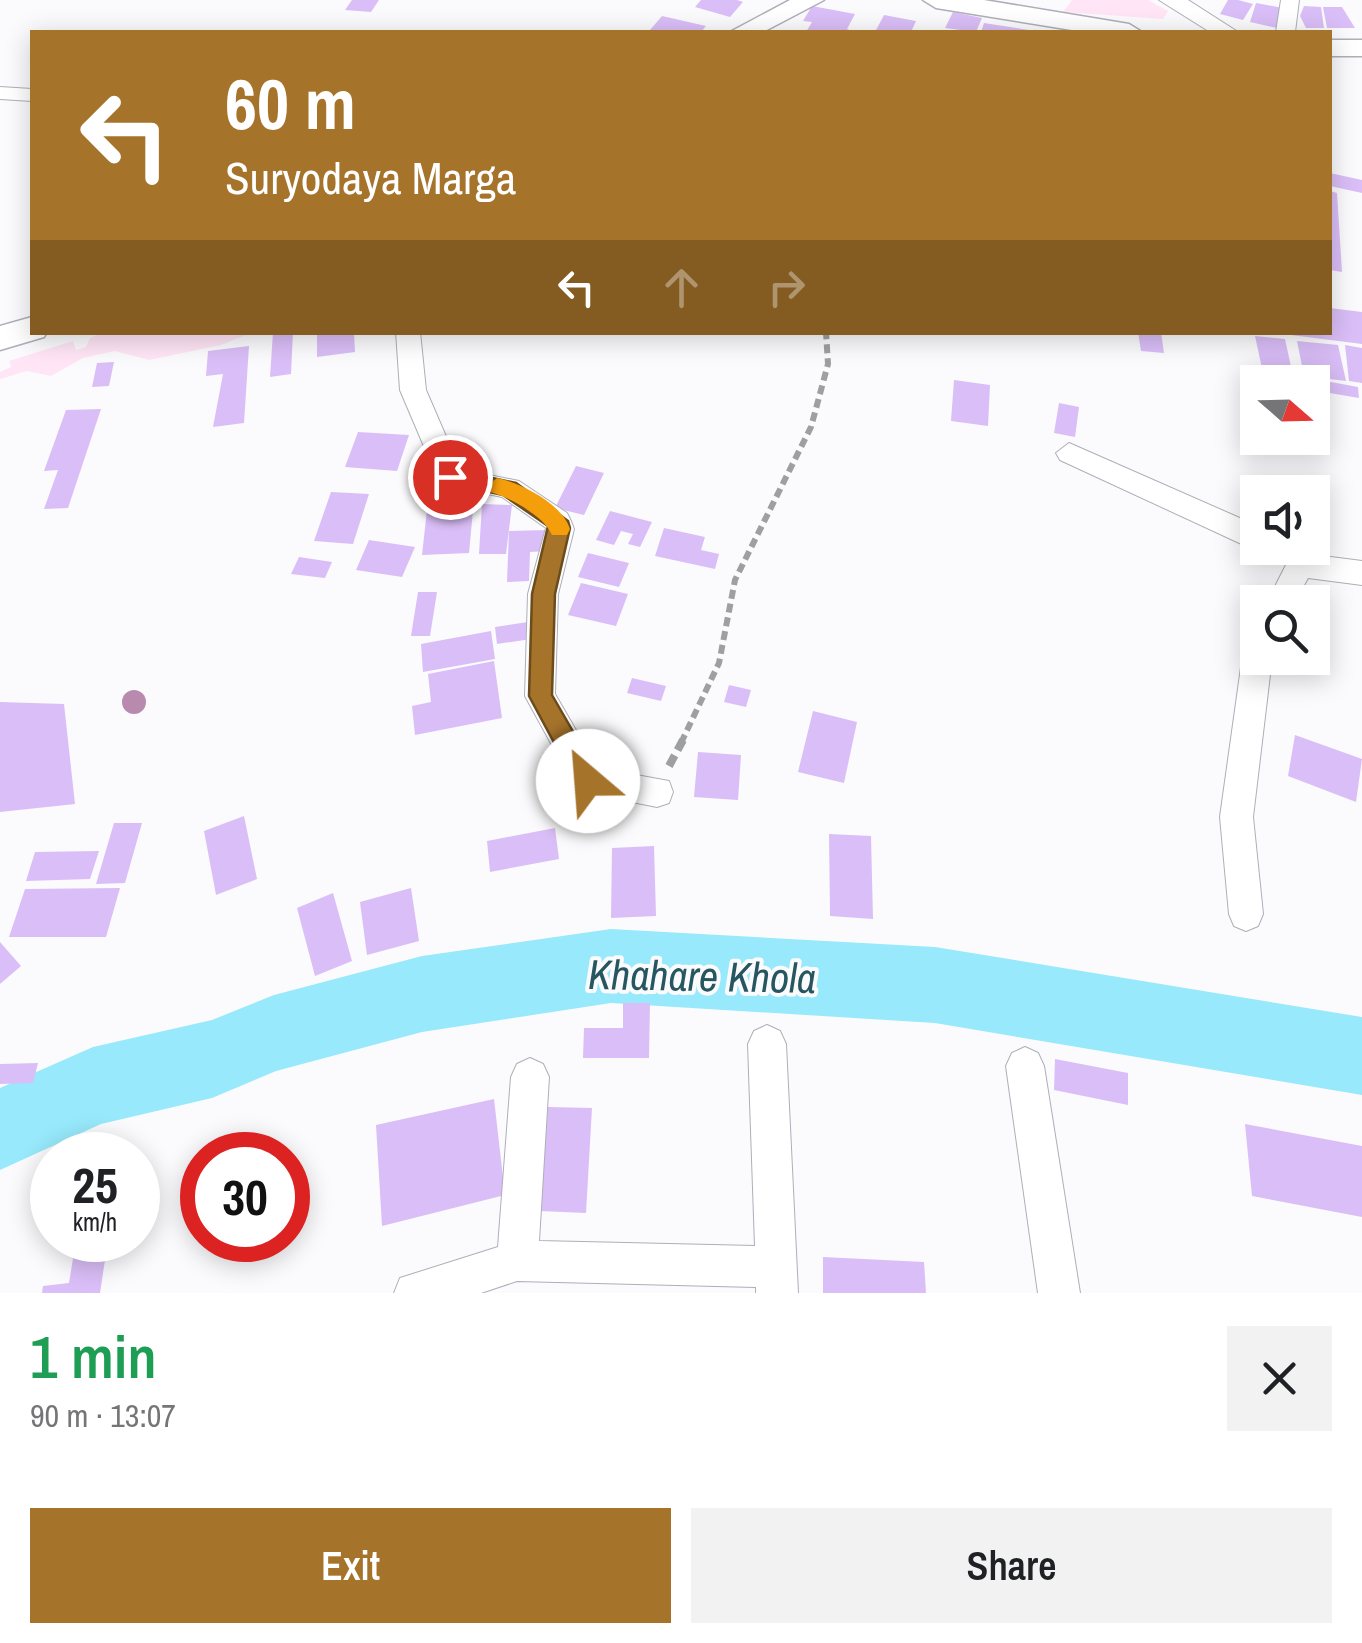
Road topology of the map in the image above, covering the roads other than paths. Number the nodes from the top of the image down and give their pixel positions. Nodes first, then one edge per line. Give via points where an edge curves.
1 (811, 0) edge
2 (936, 0) edge
3 (1171, 0) edge
4 (1290, 0) edge
5 (747, 30) edge
6 (1117, 30) edge
7 (1223, 30) edge
8 (1286, 30) edge
9 (1332, 48) edge
10 (1362, 48) edge
11 (0, 93) edge
12 (30, 95) edge
13 (30, 330) edge
14 (408, 335) edge
15 (0, 338) edge
16 (1069, 453) dead end
17 (1240, 530) edge
18 (1327, 565) edge
19 (1362, 573) edge
20 (1254, 675) edge
21 (657, 792) road end
22 (1246, 914) dead end
23 (767, 1044) dead end
24 (1025, 1066) dead end
25 (530, 1077) dead end
26 (517, 1261) junction
27 (777, 1280) edge
28 (414, 1293) edge
29 (1060, 1293) edge

1 - 5 main road
2 - 6 main road
3 - 7 street
4 - 8 street
9 - 10 main road
11 - 12 street
13 - 15 main road
14 - 21 street via 414,404 450,477 509,488 560,528 544,594 540,696 588,781
16 - 17 street
18 - 19 street
20 - 22 street via 1241,742 1235,866
23 - 27 street
24 - 29 street
25 - 26 street
26 - 27 street
26 - 28 street

